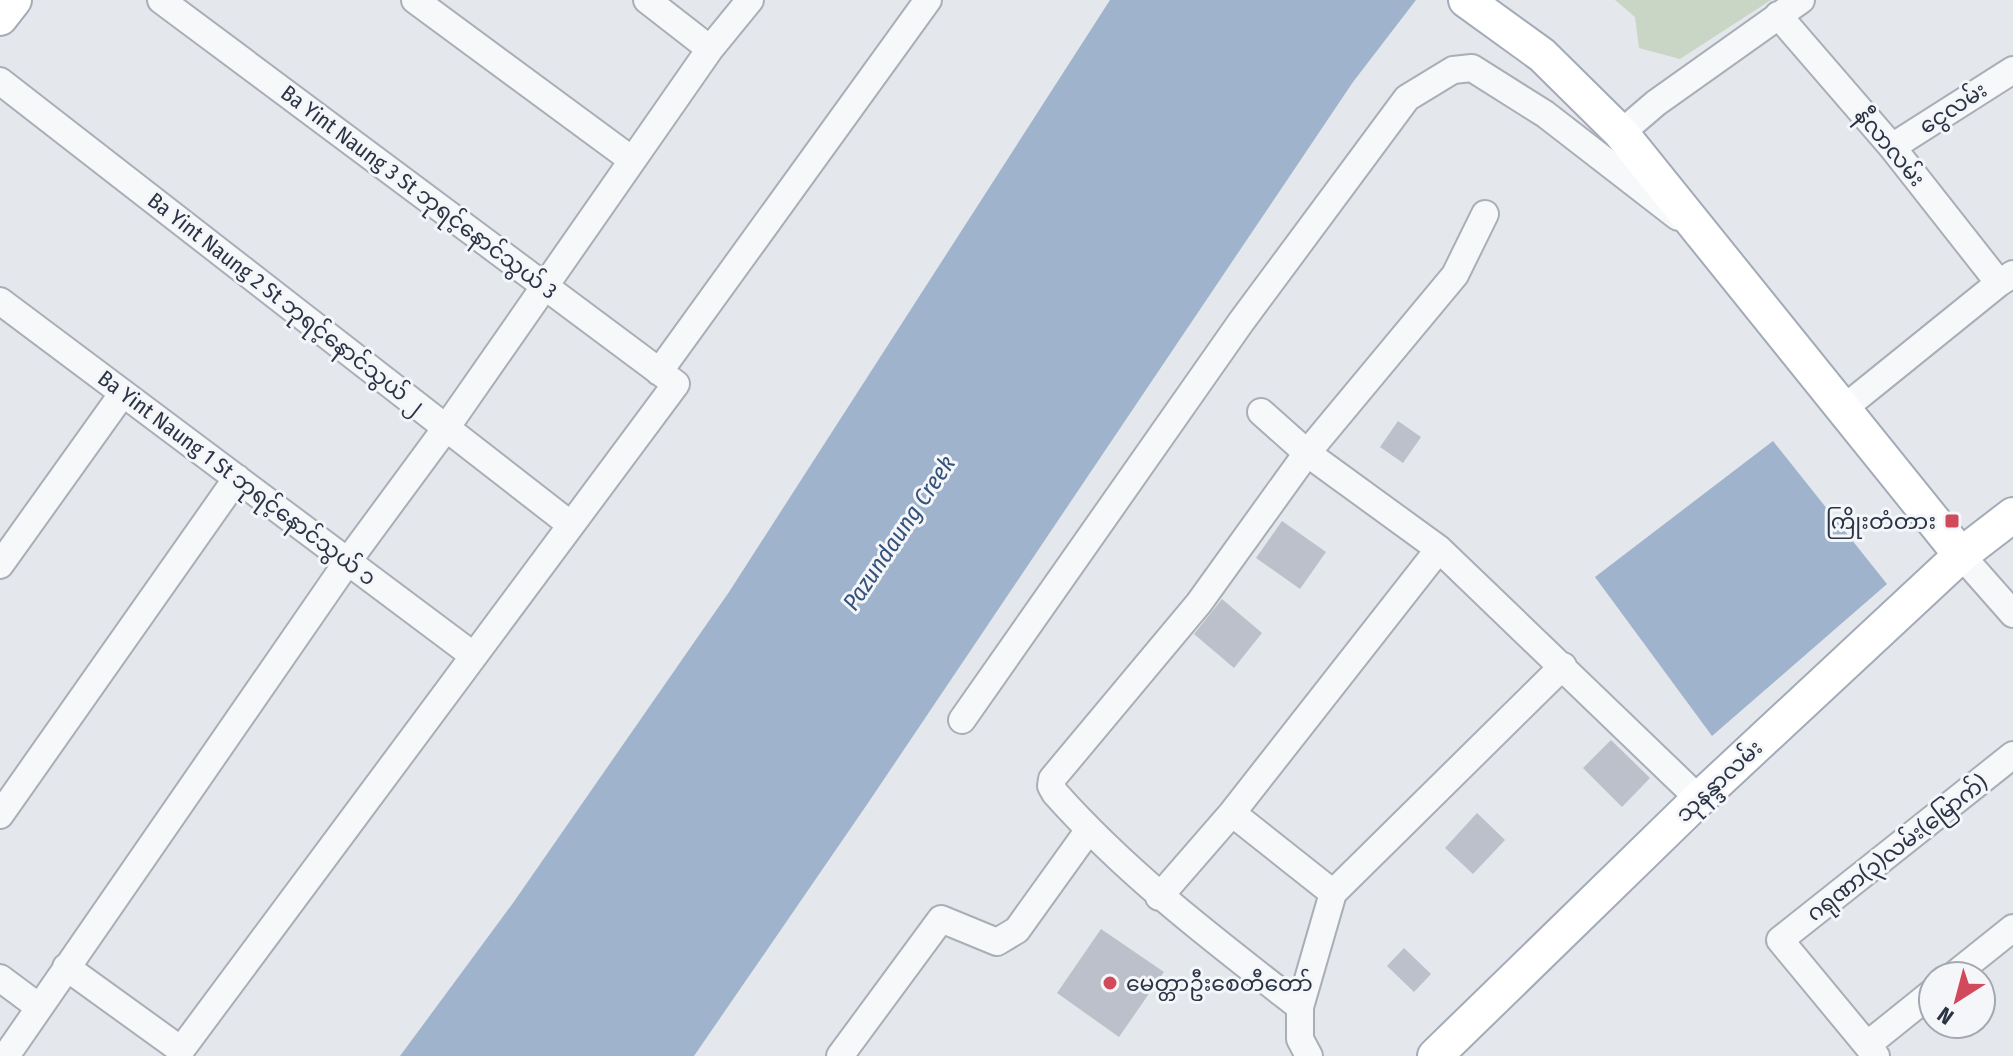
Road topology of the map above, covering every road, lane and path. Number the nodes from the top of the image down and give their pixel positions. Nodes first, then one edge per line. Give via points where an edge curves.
1 (14, 0) edge
2 (161, 0) edge
3 (415, 0) edge
4 (647, 0) edge
5 (750, 0) edge
6 (928, 0) edge
7 (1466, 0) edge
8 (1801, 0) edge
9 (1778, 15) junction
10 (0, 18) edge
11 (710, 49) junction
12 (2013, 70) edge
13 (0, 81) edge
14 (1617, 129) junction
15 (1892, 147) junction
16 (632, 160) junction
17 (1485, 214) dead end
18 (1709, 242) junction
19 (2006, 278) edge
20 (546, 287) junction
21 (0, 301) edge
22 (668, 378) junction
23 (123, 393) junction
24 (1843, 409) junction
25 (1261, 412) dead end
26 (446, 428) junction
27 (1307, 453) junction
28 (237, 478) junction
29 (2013, 515) edge
30 (571, 525) junction
31 (1439, 549) junction
32 (1961, 555) junction
33 (348, 561) junction
34 (0, 565) edge
35 (2013, 614) edge
36 (474, 656) junction
37 (1563, 666) junction
38 (962, 720) dead end
39 (2013, 755) edge
40 (1699, 799) junction
41 (1232, 813) junction
42 (0, 815) edge
43 (1088, 831) junction
44 (1333, 893) junction
45 (1159, 897) junction
46 (2013, 928) edge
47 (1973, 960) edge
48 (66, 967) junction
49 (0, 978) edge
50 (39, 1007) junction
51 (1300, 1007) junction
52 (1917, 1007) edge
53 (1872, 1051) edge
54 (178, 1053) edge
55 (6, 1056) edge
56 (840, 1056) edge
57 (1309, 1056) edge
58 (1435, 1056) edge

1 - 10 main road
2 - 20 street, Ba Yint Naung 3 St ဘုရင့်နောင်သွယ် 3
3 - 16 street
4 - 11 street
5 - 11 street
6 - 22 street
7 - 14 main road via 1542,55
8 - 9 street
9 - 14 street
9 - 15 street, နီလာလမ်း
11 - 16 street
12 - 15 street, ငွေလမ်း
13 - 26 street, Ba Yint Naung 2 St ဘုရင့်နောင်သွယ် ၂
14 - 18 main road
15 - 19 street, နီလာလမ်း
16 - 20 street
17 - 27 street via 1455,275
18 - 24 main road
18 - 38 street via 1545,114 1472,68 1453,70 1407,98 1241,322
19 - 24 street
20 - 22 street, Ba Yint Naung 3 St ဘုရင့်နောင်သွယ် 3
20 - 26 street
21 - 23 street, Ba Yint Naung 1 St ဘုရင့်နောင်သွယ် ၁
22 - 30 street
23 - 28 street, Ba Yint Naung 1 St ဘုရင့်နောင်သွယ် ၁
23 - 34 street
24 - 32 main road
25 - 27 street
26 - 30 street, Ba Yint Naung 2 St ဘုရင့်နောင်သွယ် ၂
26 - 33 street
27 - 31 street
27 - 43 street via 1199,603 1052,779 1055,793
28 - 33 street, Ba Yint Naung 1 St ဘုရင့်နောင်သွယ် ၁
28 - 42 street
29 - 32 main road, သုနန္ဒာလမ်း
30 - 36 street
31 - 37 street
31 - 41 street
32 - 35 street
32 - 40 main road, သုနန္ဒာလမ်း
33 - 36 street, Ba Yint Naung 1 St ဘုရင့်နောင်သွယ် ၁
33 - 48 street
36 - 54 street
37 - 40 street
37 - 44 street
39 - 53 street, ဂရုဏာ(၃)လမ်း(မြောက်) via 1780,940
40 - 58 main road, သုနန္ဒာလမ်း
41 - 44 street
41 - 45 street
43 - 45 street
43 - 56 street via 1017,930 997,942 941,919
44 - 51 street
45 - 51 street
46 - 47 street
48 - 50 street
48 - 54 street
49 - 50 street
50 - 55 street
51 - 57 street via 1300,1039
52 - 53 street

